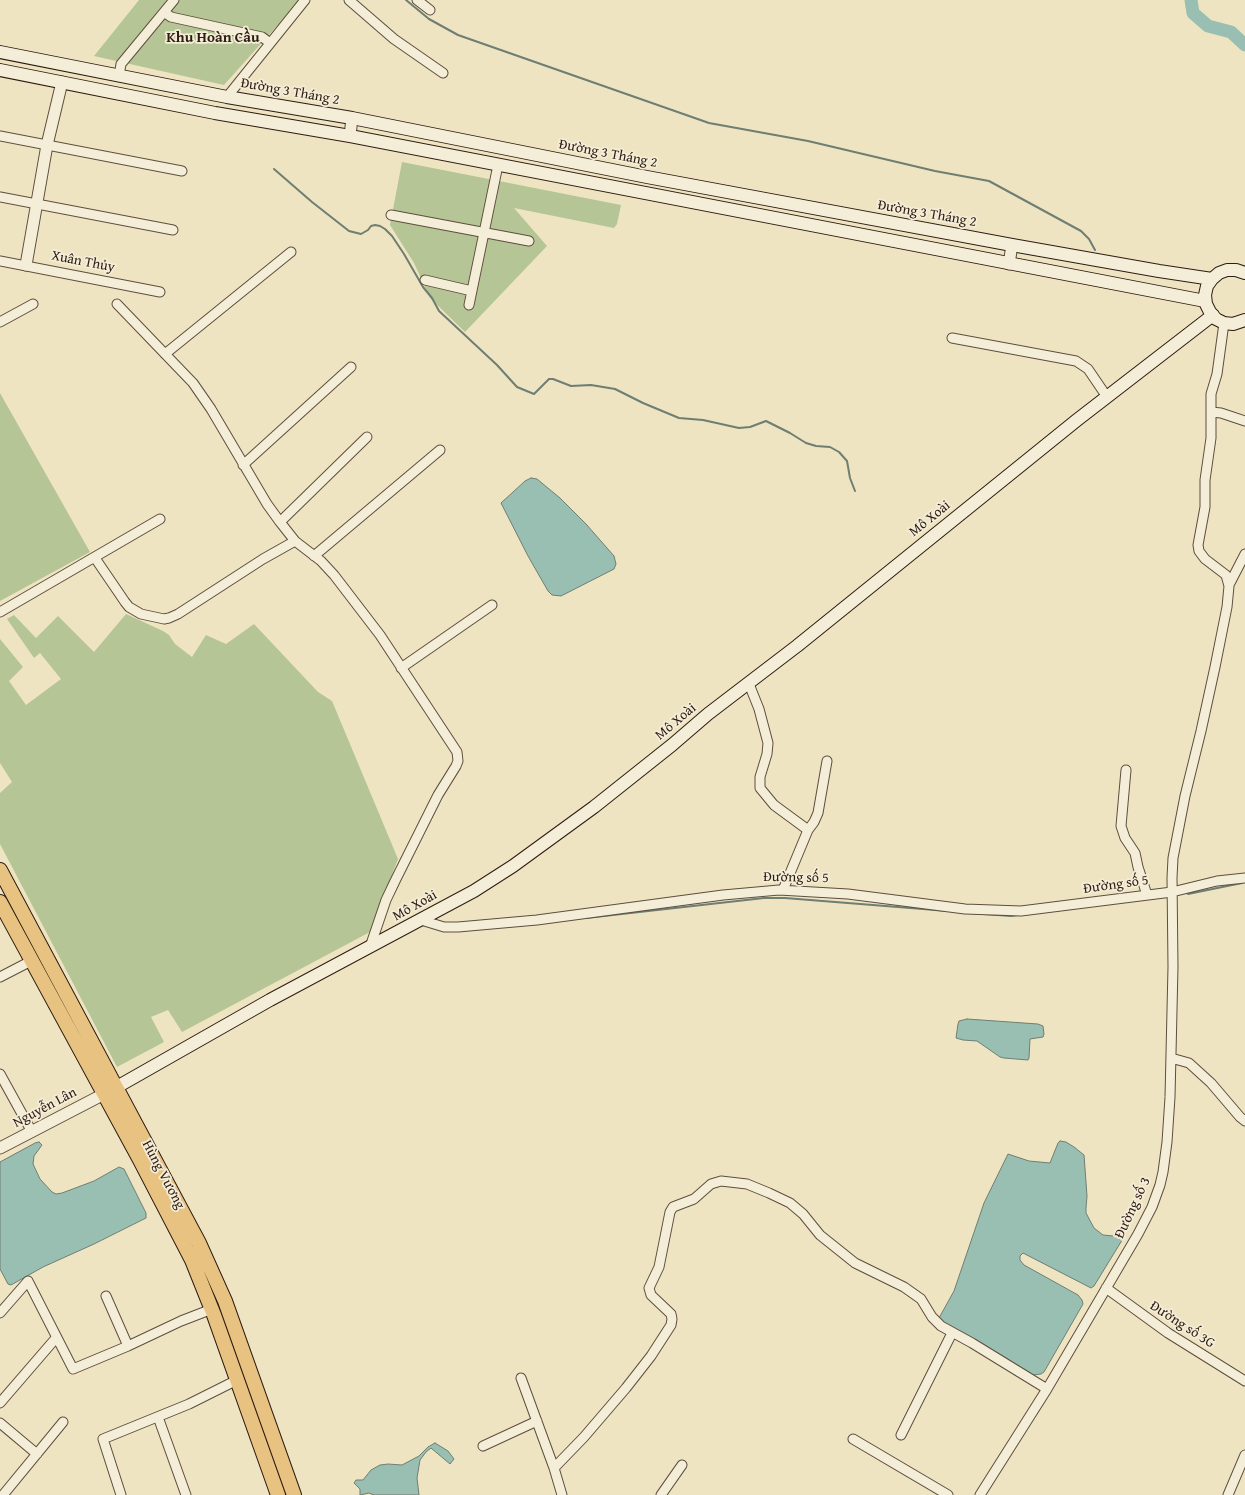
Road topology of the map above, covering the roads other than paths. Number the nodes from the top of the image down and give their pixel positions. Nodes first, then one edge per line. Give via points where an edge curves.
1 (174, 0) edge
2 (305, 0) edge
3 (349, 0) edge
4 (417, 0) edge
5 (430, 10) dead end
6 (164, 12) junction
7 (270, 43) junction
8 (0, 52) edge
9 (0, 70) edge
10 (443, 73) dead end
11 (119, 76) junction
12 (62, 82) junction
13 (227, 97) junction
14 (352, 118) junction
15 (0, 136) edge
16 (350, 136) junction
17 (47, 145) junction
18 (498, 165) junction
19 (182, 171) dead end
20 (647, 177) junction
21 (643, 193) junction
22 (0, 197) edge
23 (37, 204) junction
24 (391, 215) dead end
25 (173, 230) dead end
26 (484, 232) junction
27 (529, 240) dead end
28 (1012, 244) junction
29 (291, 252) dead end
30 (0, 261) edge
31 (1008, 264) junction
32 (26, 265) junction
33 (1245, 272) edge
34 (1212, 279) junction
35 (425, 280) dead end
36 (472, 291) junction
37 (160, 292) dead end
38 (1206, 301) junction
39 (32, 304) dead end
40 (117, 304) dead end
41 (469, 305) dead end
42 (1213, 316) junction
43 (1245, 320) edge
44 (0, 322) edge
45 (1224, 323) junction
46 (952, 338) dead end
47 (165, 354) junction
48 (351, 367) dead end
49 (1107, 397) junction
50 (1211, 412) junction
51 (1245, 421) edge
52 (367, 437) dead end
53 (440, 450) dead end
54 (243, 465) junction
55 (160, 519) dead end
56 (280, 522) junction
57 (295, 541) junction
58 (1245, 554) edge
59 (314, 556) junction
60 (95, 558) junction
61 (1229, 586) junction
62 (492, 605) dead end
63 (0, 612) edge
64 (401, 668) junction
65 (749, 684) junction
66 (828, 761) dead end
67 (1126, 770) dead end
68 (808, 830) junction
69 (0, 870) edge
70 (1245, 878) edge
71 (783, 890) junction
72 (1172, 892) junction
73 (1147, 895) junction
74 (0, 902) edge
75 (421, 920) junction
76 (370, 947) junction
77 (31, 961) junction
78 (0, 977) edge
79 (1171, 1058) junction
80 (0, 1074) edge
81 (116, 1087) junction
82 (104, 1094) junction
83 (1245, 1121) edge
84 (32, 1132) junction
85 (0, 1148) edge
86 (1106, 1288) junction
87 (106, 1296) dead end
88 (212, 1309) junction
89 (0, 1313) edge
90 (952, 1333) junction
91 (56, 1338) junction
92 (128, 1346) junction
93 (520, 1378) dead end
94 (238, 1380) junction
95 (1245, 1381) edge
96 (1047, 1389) junction
97 (0, 1403) edge
98 (158, 1417) junction
99 (537, 1421) junction
100 (63, 1422) dead end
101 (0, 1423) edge
102 (901, 1435) dead end
103 (854, 1439) dead end
104 (483, 1446) dead end
105 (37, 1454) junction
106 (1245, 1455) edge
107 (682, 1465) dead end
108 (554, 1468) junction
109 (4, 1495) edge
110 (121, 1495) edge
111 (186, 1495) edge
112 (278, 1495) edge
113 (294, 1495) edge
114 (562, 1495) edge
115 (661, 1495) edge
116 (948, 1495) edge
117 (980, 1495) edge
118 (1228, 1495) edge

1 - 6 street
2 - 7 street
3 - 10 street via 394,39
4 - 5 street
6 - 7 street via 171,17 262,37
6 - 11 street via 121,64
7 - 13 street
8 - 11 main road, Đường 3 Tháng 2
9 - 12 main road
11 - 13 main road, Đường 3 Tháng 2
12 - 16 main road
12 - 17 street
13 - 14 main road, Đường 3 Tháng 2
14 - 16 street
14 - 20 main road, Đường 3 Tháng 2
15 - 17 street
16 - 18 main road
17 - 19 street
17 - 23 street
18 - 21 main road
18 - 26 street
20 - 21 street
20 - 28 main road, Đường 3 Tháng 2
21 - 31 main road
22 - 23 street
23 - 25 street
23 - 32 street
24 - 26 street
26 - 27 street
26 - 36 street
28 - 31 street
28 - 34 main road, Đường 3 Tháng 2
29 - 47 street
30 - 32 street, Xuân Thủy
31 - 38 main road
32 - 37 street, Xuân Thủy
33 - 34 main road via 1228,270
34 - 38 main road via 1207,286
35 - 36 street
36 - 41 street
38 - 42 main road
39 - 44 street
40 - 47 street
42 - 45 main road
42 - 49 main road, Mô Xoài
43 - 45 main road via 1233,324
45 - 50 street via 1217,374 1210,394
46 - 49 street via 1076,361 1088,369
47 - 54 street via 193,383
48 - 54 street
49 - 65 main road, Mô Xoài
50 - 51 street
50 - 61 street via 1205,507 1198,548 1205,559 1226,576
52 - 56 street
53 - 59 street
54 - 56 street
55 - 60 street
56 - 57 street
57 - 59 street
57 - 60 street via 178,614 164,619 141,614 129,607
58 - 61 street, Đường số 3
59 - 64 street via 334,575 380,635
60 - 63 street
61 - 72 street, Đường số 3 via 1211,687 1179,823 1173,858
62 - 64 street
64 - 76 street via 457,752 458,761 407,854 386,900
65 - 68 street via 768,743 760,788 774,805
65 - 75 main road, Mô Xoài via 594,807 513,866 492,881
66 - 68 street via 818,813
67 - 73 street via 1121,826 1135,853
68 - 71 street
69 - 81 main road, Hùng Vương
70 - 72 street, Đường số 5 via 1217,881
71 - 73 street, Đường số 5 via 848,894 965,910 1012,911
71 - 75 street, Đường số 5 via 458,927 444,927
72 - 73 street, Đường số 5
72 - 79 street, Đường số 3
74 - 77 main road, Hùng Vương
75 - 76 main road, Mô Xoài
76 - 81 main road, Mô Xoài
77 - 78 street
77 - 82 main road, Hùng Vương
79 - 83 street via 1189,1063
79 - 86 street, Đường số 3 via 1167,1142 1160,1185 1146,1219
80 - 84 street
81 - 82 main road, Mô Xoài
81 - 113 main road, Hùng Vương via 212,1270
82 - 84 street, Nguyễn Lân
82 - 88 main road, Hùng Vương via 192,1260
84 - 85 street, Nguyễn Lân
86 - 95 street, Đường số 3G via 1168,1333
86 - 96 street, Đường số 3
87 - 92 street
88 - 92 street
88 - 94 main road, Hùng Vương
89 - 91 street via 28,1281
90 - 96 street
90 - 102 street
90 - 108 street via 936,1322 921,1299 904,1287 850,1259 820,1235 790,1203 747,1184 715,1182 697,1197 673,1207 670,1212 659,1267 649,1288 651,1295 671,1314 670,1325 651,1356 626,1388
91 - 92 street via 73,1369
91 - 97 street
93 - 99 street
94 - 98 street
94 - 112 main road, Hùng Vương
96 - 117 street, Đường số 3
98 - 110 street via 103,1439
98 - 111 street
99 - 104 street
99 - 108 street
100 - 105 street
101 - 105 street
103 - 116 street
105 - 109 street
106 - 118 street
107 - 115 street
108 - 114 street

